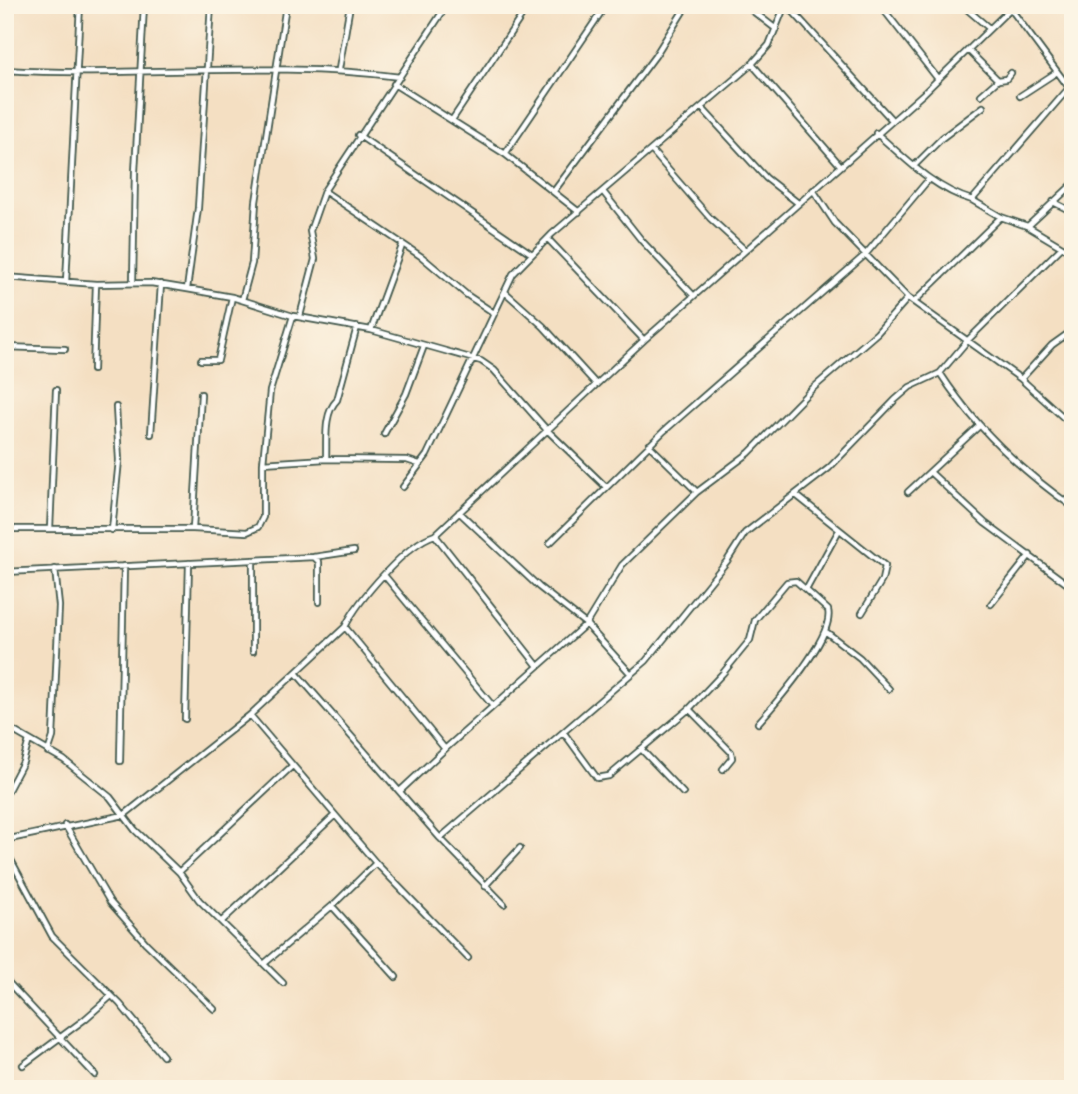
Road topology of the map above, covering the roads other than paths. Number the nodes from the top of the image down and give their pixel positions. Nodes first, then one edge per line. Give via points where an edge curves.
1 (8, 5) edge
2 (80, 5) edge
3 (144, 5) edge
4 (211, 5) edge
5 (286, 5) edge
6 (350, 5) edge
7 (529, 5) edge
8 (606, 5) edge
9 (687, 5) edge
10 (746, 5) edge
11 (786, 5) edge
12 (880, 5) edge
13 (962, 5) edge
14 (445, 6) edge
15 (1012, 7) edge
16 (989, 28) junction
17 (776, 29) junction
18 (5, 31) edge
19 (968, 50) junction
20 (752, 64) junction
21 (276, 69) junction
22 (339, 69) junction
23 (5, 70) edge
24 (209, 72) junction
25 (1057, 72) junction
26 (1011, 73) dead end
27 (140, 74) junction
28 (76, 75) junction
29 (400, 77) junction
30 (938, 79) junction
31 (998, 80) junction
32 (394, 84) junction
33 (1069, 88) junction
34 (1073, 93) edge
35 (981, 95) dead end
36 (1020, 96) dead end
37 (983, 107) dead end
38 (702, 108) junction
39 (891, 119) junction
40 (452, 120) junction
41 (876, 133) junction
42 (358, 135) junction
43 (652, 151) junction
44 (505, 154) junction
45 (840, 166) junction
46 (914, 166) junction
47 (929, 179) junction
48 (1073, 184) edge
49 (813, 190) junction
50 (324, 191) junction
51 (554, 191) junction
52 (604, 193) junction
53 (972, 200) junction
54 (1054, 202) junction
55 (798, 203) junction
56 (579, 212) junction
57 (1073, 212) edge
58 (1001, 217) junction
59 (1027, 226) junction
60 (548, 239) junction
61 (402, 246) junction
62 (1062, 247) junction
63 (745, 250) junction
64 (1073, 252) edge
65 (531, 254) junction
66 (865, 255) junction
67 (5, 277) edge
68 (66, 282) junction
69 (133, 283) junction
70 (96, 284) junction
71 (161, 284) junction
72 (187, 289) junction
73 (505, 292) junction
74 (694, 296) junction
75 (232, 297) junction
76 (908, 298) junction
77 (242, 300) junction
78 (914, 302) junction
79 (494, 313) junction
80 (293, 316) junction
81 (300, 316) junction
82 (357, 327) junction
83 (371, 330) junction
84 (1073, 330) edge
85 (644, 340) junction
86 (968, 340) junction
87 (424, 346) junction
88 (5, 347) edge
89 (65, 349) dead end
90 (472, 359) junction
91 (201, 360) dead end
92 (93, 370) dead end
93 (940, 373) junction
94 (1021, 379) junction
95 (596, 384) junction
96 (56, 390) dead end
97 (201, 394) dead end
98 (116, 407) dead end
99 (1072, 425) edge
100 (978, 427) junction
101 (546, 429) junction
102 (151, 434) dead end
103 (384, 434) dead end
104 (649, 445) junction
105 (326, 459) junction
106 (263, 463) junction
107 (419, 464) junction
108 (931, 473) junction
109 (403, 487) dead end
110 (606, 487) junction
111 (696, 492) junction
112 (908, 492) dead end
113 (796, 495) junction
114 (1073, 507) edge
115 (459, 512) junction
116 (5, 529) edge
117 (50, 529) junction
118 (193, 529) junction
119 (112, 530) junction
120 (838, 532) junction
121 (435, 535) junction
122 (550, 544) dead end
123 (354, 551) dead end
124 (1030, 555) junction
125 (314, 557) junction
126 (253, 560) junction
127 (188, 563) junction
128 (124, 566) junction
129 (55, 569) junction
130 (5, 572) edge
131 (384, 575) junction
132 (1070, 586) dead end
133 (806, 590) junction
134 (319, 602) dead end
135 (991, 604) dead end
136 (862, 613) dead end
137 (586, 624) junction
138 (345, 627) junction
139 (825, 631) junction
140 (253, 651) dead end
141 (539, 667) junction
142 (297, 674) junction
143 (631, 674) junction
144 (889, 689) dead end
145 (492, 705) junction
146 (689, 709) junction
147 (250, 715) junction
148 (185, 719) dead end
149 (758, 723) dead end
150 (5, 726) edge
151 (564, 733) junction
152 (29, 740) junction
153 (445, 749) junction
154 (641, 749) junction
155 (48, 752) junction
156 (120, 761) dead end
157 (292, 766) junction
158 (723, 769) dead end
159 (400, 791) junction
160 (683, 793) dead end
161 (5, 796) edge
162 (124, 815) junction
163 (335, 815) junction
164 (65, 825) junction
165 (440, 838) junction
166 (5, 840) edge
167 (520, 848) dead end
168 (5, 849) edge
169 (376, 863) junction
170 (179, 872) junction
171 (485, 886) junction
172 (504, 904) dead end
173 (332, 906) junction
174 (222, 921) junction
175 (468, 958) dead end
176 (265, 963) junction
177 (396, 977) dead end
178 (5, 979) edge
179 (283, 983) dead end
180 (110, 997) junction
181 (214, 1009) dead end
182 (58, 1037) junction
183 (163, 1056) dead end
184 (23, 1065) dead end
185 (95, 1075) dead end

1 - 18 street
2 - 28 street
3 - 27 street
4 - 24 street
5 - 21 street
6 - 22 street
7 - 40 street
8 - 44 street
9 - 51 street via 655,56
10 - 17 street
11 - 17 street
11 - 39 street
12 - 30 street
13 - 16 street
14 - 29 street
15 - 16 street
15 - 25 street
16 - 19 street
17 - 20 street
19 - 30 street
19 - 31 street
20 - 38 street
20 - 45 street
21 - 22 street
21 - 24 street
21 - 77 street via 252,263
22 - 29 street
23 - 28 street
24 - 27 street
24 - 72 street
25 - 33 street
25 - 36 street
26 - 31 street
27 - 28 street
27 - 69 street
28 - 68 street
29 - 32 street
30 - 39 street
31 - 35 street
32 - 40 street
32 - 42 street
33 - 34 street
33 - 53 street
37 - 46 street
38 - 43 street
38 - 55 street via 766,178
39 - 41 street
40 - 44 street
41 - 45 street
41 - 46 street
42 - 50 street
42 - 65 street
43 - 52 street
43 - 63 street via 710,218
44 - 51 street
45 - 49 street
46 - 47 street
47 - 53 street
47 - 66 street
48 - 54 street
49 - 55 street
49 - 66 street
50 - 61 street
50 - 81 street via 310,231 315,259
51 - 56 street
52 - 56 street
52 - 74 street
53 - 58 street
54 - 57 street
54 - 59 street
55 - 63 street
56 - 60 street
58 - 59 street
58 - 78 street
59 - 62 street
60 - 65 street
60 - 85 street
61 - 79 street
61 - 83 street
62 - 64 street
62 - 86 street
63 - 74 street
65 - 73 street via 513,274
66 - 76 street
66 - 104 street
67 - 68 street
68 - 70 street
69 - 70 street
69 - 71 street
70 - 92 street
71 - 72 street
71 - 102 street
72 - 75 street
73 - 79 street
73 - 95 street
74 - 85 street
75 - 77 street
75 - 91 street via 218,360
76 - 78 street
76 - 111 street via 749,453
77 - 80 street
78 - 86 street
79 - 90 street
80 - 81 street
80 - 106 street via 270,391
81 - 82 street
82 - 83 street
82 - 105 street via 337,400 330,407
83 - 87 street
84 - 94 street
85 - 95 street
86 - 93 street
86 - 94 street
87 - 90 street
87 - 103 street
88 - 89 street
90 - 101 street via 489,365
90 - 107 street
93 - 100 street
93 - 113 street via 910,387
94 - 99 street
95 - 101 street
96 - 117 street
97 - 118 street
98 - 119 street via 119,460
100 - 108 street
100 - 114 street via 1040,484
101 - 110 street
101 - 115 street
104 - 110 street
104 - 111 street
105 - 106 street
105 - 107 street
106 - 118 street via 263,517 258,527 247,532
107 - 109 street
108 - 112 street
108 - 124 street via 985,523
110 - 122 street
111 - 137 street via 622,565
113 - 120 street
113 - 143 street via 745,533
115 - 121 street
115 - 137 street
116 - 117 street
117 - 119 street
118 - 119 street
120 - 133 street
120 - 136 street via 885,565
121 - 131 street via 423,539
121 - 141 street
123 - 125 street
124 - 132 street
124 - 135 street
125 - 126 street
125 - 134 street via 319,562
126 - 127 street
126 - 140 street
127 - 128 street
127 - 148 street
128 - 129 street
128 - 156 street
129 - 130 street
129 - 155 street via 59,606 53,737
131 - 138 street
131 - 145 street
133 - 139 street via 828,610
133 - 146 street via 796,581 787,582 755,620 750,640
137 - 141 street
137 - 143 street
138 - 142 street
138 - 153 street
139 - 144 street
139 - 149 street via 793,683
141 - 145 street
142 - 147 street
142 - 159 street
143 - 151 street
145 - 153 street
146 - 154 street
146 - 158 street via 731,752
147 - 157 street
147 - 162 street
150 - 152 street
151 - 154 street via 602,780
151 - 165 street
152 - 155 street
152 - 161 street
153 - 159 street
154 - 160 street
155 - 162 street via 110,797
157 - 163 street
157 - 170 street
159 - 165 street
162 - 164 street
162 - 170 street
163 - 169 street
163 - 174 street
164 - 166 street
164 - 181 street via 110,902
165 - 171 street
167 - 171 street
168 - 180 street via 52,936
169 - 173 street
169 - 175 street
170 - 174 street
171 - 172 street
173 - 176 street
173 - 177 street
174 - 176 street
176 - 179 street
178 - 182 street
180 - 182 street
180 - 183 street
182 - 184 street
182 - 185 street

